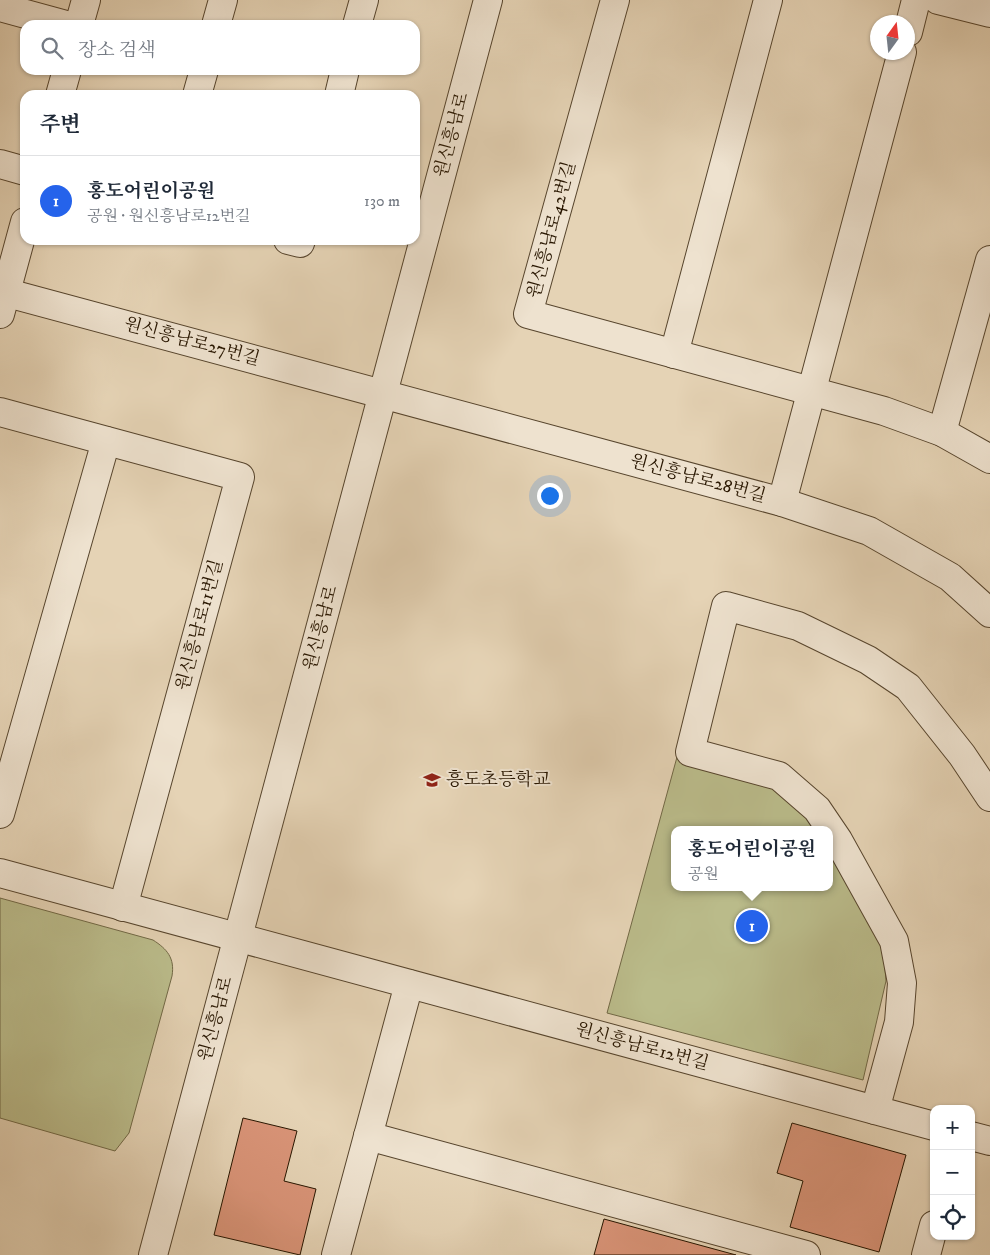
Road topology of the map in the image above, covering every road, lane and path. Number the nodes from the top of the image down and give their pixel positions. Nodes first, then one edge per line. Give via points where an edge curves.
1 (86, 0) edge
2 (223, 0) edge
3 (364, 0) edge
4 (488, 0) edge
5 (615, 0) edge
6 (768, 0) edge
7 (916, 0) edge
8 (938, 0) edge
9 (0, 7) edge
10 (990, 13) edge
11 (912, 15) edge
12 (48, 20) edge
13 (80, 20) edge
14 (217, 20) edge
15 (358, 20) edge
16 (900, 60) edge
17 (66, 75) edge
18 (203, 75) edge
19 (344, 75) edge
20 (61, 90) edge
21 (198, 90) edge
22 (340, 90) edge
23 (0, 164) edge
24 (20, 170) edge
25 (20, 239) edge
26 (990, 260) edge
27 (2, 299) edge
28 (674, 354) junction
29 (811, 391) junction
30 (384, 393) junction
31 (0, 412) edge
32 (942, 432) junction
33 (106, 441) junction
34 (990, 459) edge
35 (782, 502) junction
36 (990, 613) edge
37 (990, 797) edge
38 (0, 814) edge
39 (829, 826) edge
40 (833, 833) edge
41 (0, 873) edge
42 (123, 907) junction
43 (238, 938) junction
44 (409, 984) junction
45 (875, 1110) junction
46 (930, 1125) edge
47 (368, 1136) junction
48 (975, 1137) edge
49 (990, 1141) edge
50 (930, 1240) edge
51 (153, 1255) edge
52 (336, 1255) edge
53 (806, 1255) edge
54 (926, 1255) edge

1 - 13 street
2 - 14 street
3 - 15 street
4 - 30 street, 원신흥남로
5 - 28 street, 원신흥남로42번길 via 528,314
6 - 28 street
7 - 11 street
8 - 10 street
9 - 12 street
16 - 29 street
17 - 20 street
18 - 21 street
19 - 22 street
23 - 24 street
25 - 27 street
26 - 32 street
27 - 30 street, 원신흥남로27번길
28 - 29 street, 원신흥남로42번길
29 - 32 street, 원신흥남로42번길 via 884,410
29 - 35 street
30 - 35 street, 원신흥남로28번길
30 - 43 street, 원신흥남로
31 - 33 street, 원신흥남로11번길
32 - 34 street, 원신흥남로42번길
33 - 38 street
33 - 42 street, 원신흥남로11번길 via 240,477
35 - 36 street, 원신흥남로28번길 via 869,531 950,577
37 - 39 street via 962,755 908,687 868,660 798,626 726,606 690,752 779,776 817,809
40 - 45 street via 894,941 902,983 899,1022
41 - 42 street
42 - 43 street
43 - 44 street, 원신흥남로12번길
43 - 51 street, 원신흥남로
44 - 45 street, 원신흥남로12번길
44 - 47 street
45 - 46 street, 원신흥남로12번길
47 - 52 street
47 - 53 street
48 - 49 street
50 - 54 street

